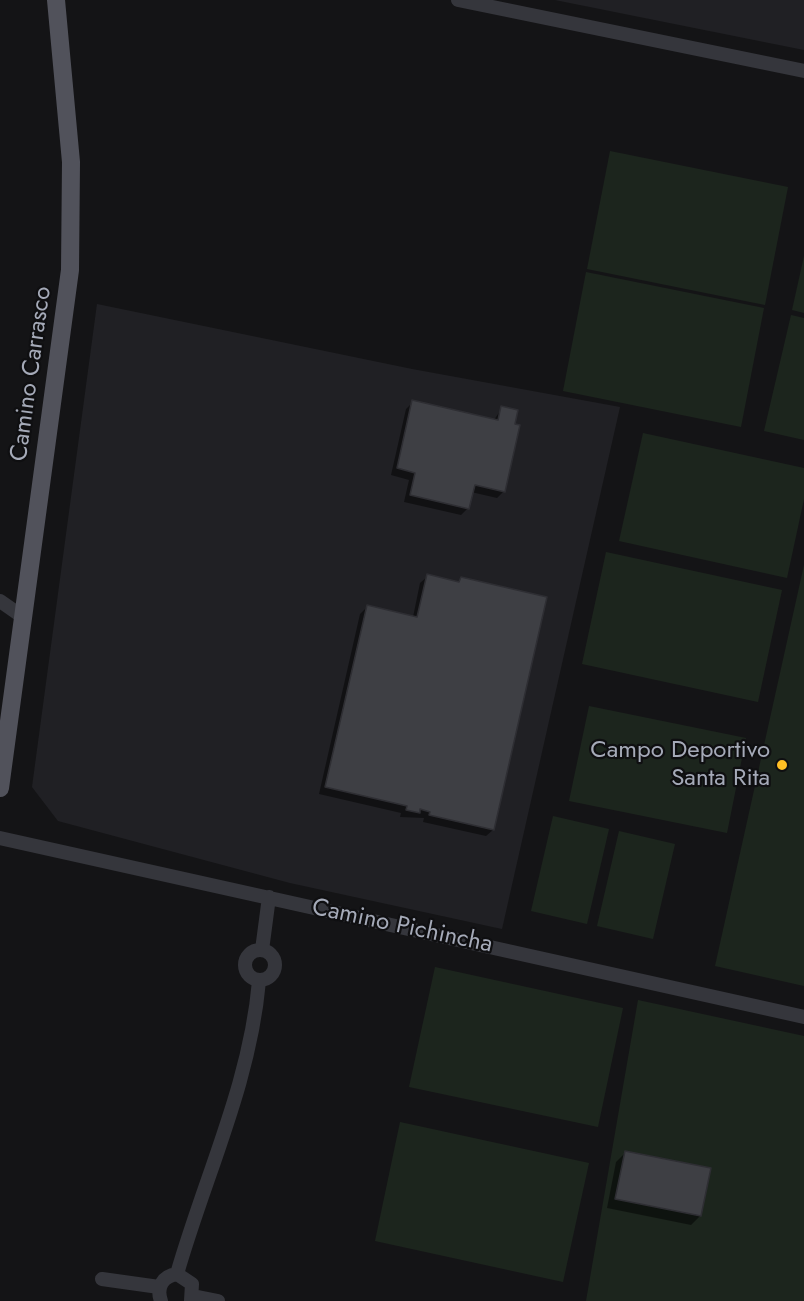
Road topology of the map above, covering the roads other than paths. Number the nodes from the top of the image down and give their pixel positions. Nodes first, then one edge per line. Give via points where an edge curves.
1 (56, 0) edge
2 (458, 0) edge
3 (804, 70) edge
4 (0, 601) edge
5 (23, 617) junction
6 (0, 788) edge
7 (0, 838) edge
8 (269, 897) junction
9 (804, 1017) edge
10 (177, 1274) junction
11 (102, 1279) dead end
12 (160, 1294) edge
13 (192, 1298) edge
14 (218, 1301) edge

1 - 5 main road, Camino Carrasco via 71,162 70,270
2 - 3 street
4 - 5 street
5 - 6 main road, Camino Carrasco
7 - 8 street, Camino Pichincha
8 - 9 street, Camino Pichincha
8 - 10 street via 262,950 275,962 274,971 259,981 251,1044 240,1086
10 - 12 street via 166,1278
10 - 13 street via 188,1279
11 - 12 street
13 - 14 street

